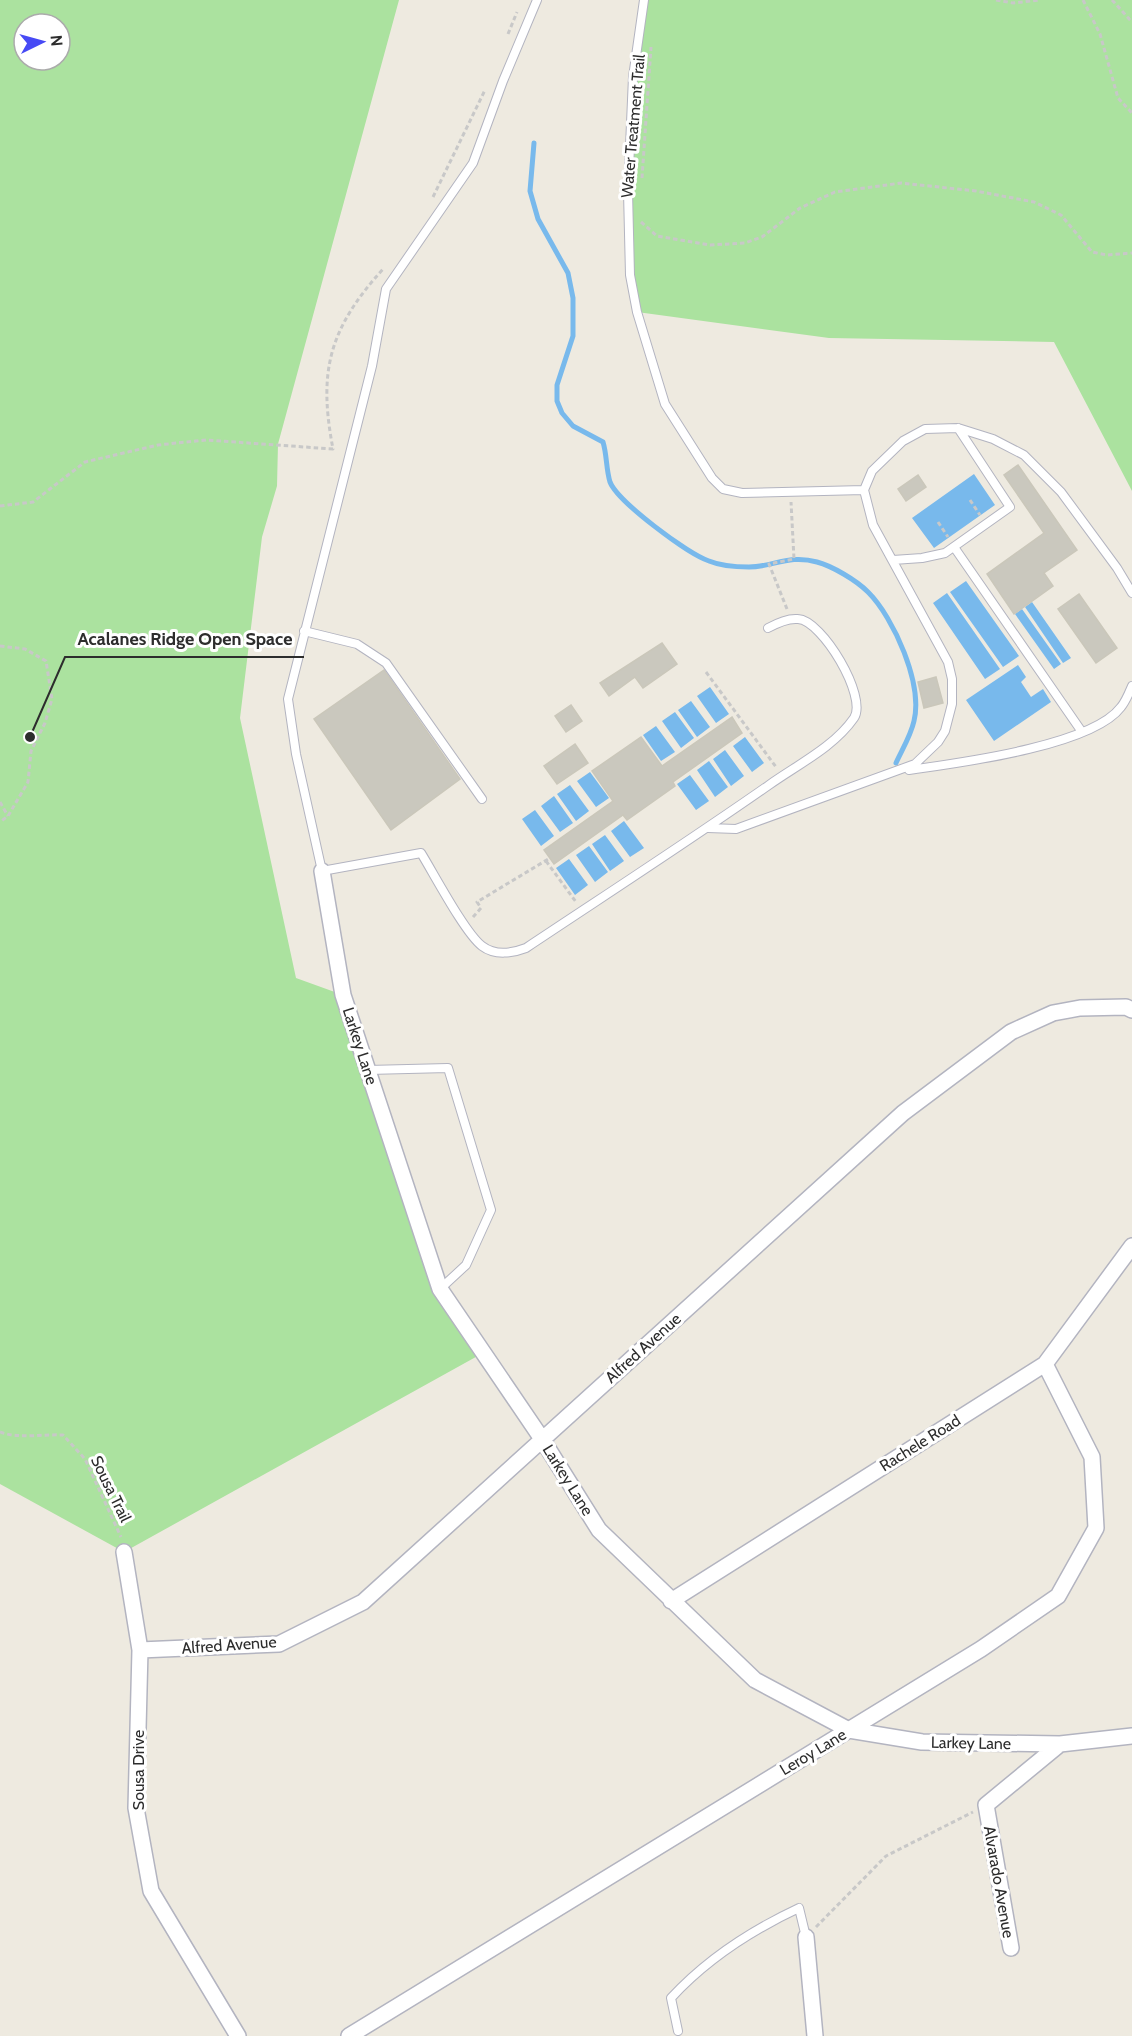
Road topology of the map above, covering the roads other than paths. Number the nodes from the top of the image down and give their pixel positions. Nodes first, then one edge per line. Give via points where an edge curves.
1 (537, 0) edge
2 (644, 0) edge
3 (958, 428) junction
4 (864, 490) junction
5 (954, 547) junction
6 (893, 560) junction
7 (1132, 593) edge
8 (768, 628) dead end
9 (304, 631) junction
10 (1132, 686) edge
11 (1082, 732) junction
12 (897, 771) junction
13 (482, 799) dead end
14 (708, 828) junction
15 (322, 871) junction
16 (1132, 1010) edge
17 (368, 1070) junction
18 (1132, 1246) edge
19 (440, 1289) junction
20 (1045, 1364) junction
21 (542, 1439) junction
22 (124, 1552) road end
23 (671, 1601) junction
24 (140, 1650) junction
25 (849, 1730) junction
26 (1132, 1736) edge
27 (1060, 1744) junction
28 (806, 1937) joint
29 (1011, 1948) dead end
30 (678, 2031) dead end
31 (238, 2036) edge
32 (349, 2036) edge
33 (815, 2036) edge

1 - 9 lane via 473,163 386,289 372,366
2 - 4 lane via 633,77 628,192 630,275 665,404 723,489
3 - 4 lane via 925,429 903,441 872,471
3 - 5 lane via 1010,507
3 - 7 lane via 1024,455 1060,492
4 - 6 lane via 873,525
5 - 6 lane via 922,558
5 - 11 lane
6 - 12 lane via 948,662 952,679 952,704 945,731 915,764
8 - 14 lane via 799,619 823,634 855,688 856,716 839,736
9 - 13 lane via 357,644 386,663
9 - 15 lane via 288,699
10 - 11 lane via 1121,708
11 - 12 lane via 1038,747
12 - 14 lane via 736,829
14 - 15 lane via 526,948 511,954 483,946 421,853
15 - 17 street, Larkey Lane via 344,995
16 - 21 street, Alfred Avenue via 1071,1009 1011,1032 903,1113
17 - 19 street, Larkey Lane
17 - 19 lane via 448,1068 491,1210 466,1265
18 - 20 street, Rachele Road
19 - 21 street, Larkey Lane
20 - 23 street, Rachele Road
20 - 25 street, Leroy Lane via 1092,1457 1096,1528 1058,1596 981,1649
21 - 23 street, Larkey Lane via 599,1530
21 - 24 street, Alfred Avenue via 363,1602 279,1644
22 - 24 street, Sousa Drive
23 - 25 street, Larkey Lane via 755,1680
24 - 31 street, Sousa Drive via 136,1808 151,1891
25 - 27 street, Larkey Lane via 922,1742
25 - 32 street, Leroy Lane
26 - 27 street, Larkey Lane
27 - 29 street, Alvarado Avenue via 986,1805
28 - 30 lane via 798,1908 716,1959 671,1998
28 - 33 street

